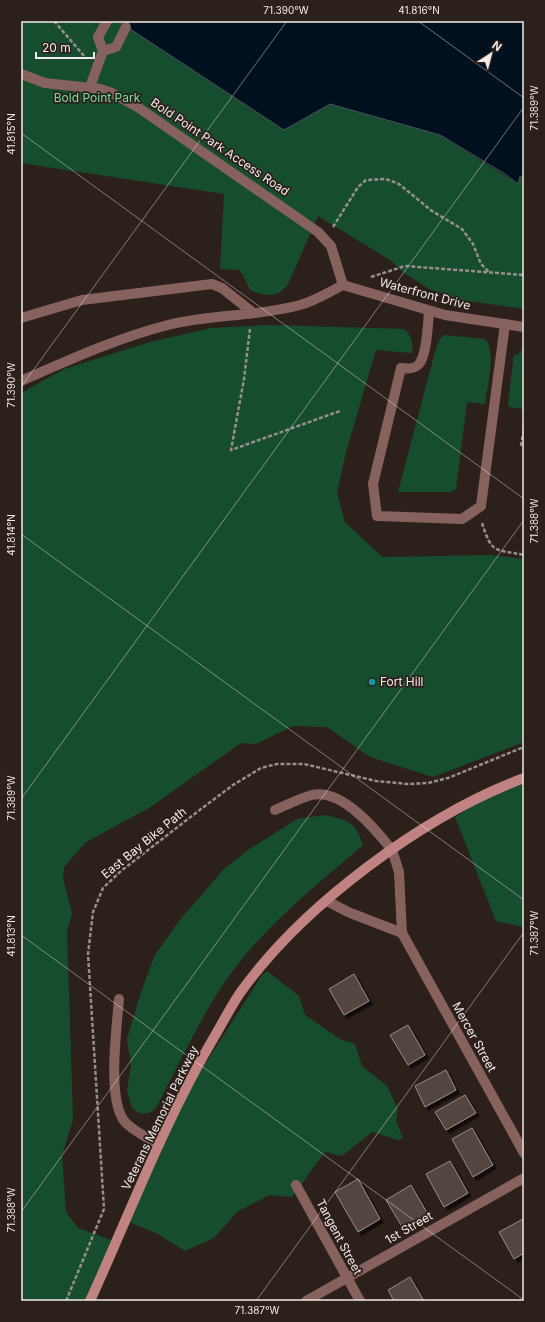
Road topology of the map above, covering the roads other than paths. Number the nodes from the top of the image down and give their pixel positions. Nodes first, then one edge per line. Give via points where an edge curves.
1 (107, 21) edge
2 (126, 27) dead end
3 (103, 51) junction
4 (21, 74) edge
5 (90, 87) junction
6 (343, 285) junction
7 (429, 311) junction
8 (252, 312) junction
9 (21, 318) edge
10 (505, 324) junction
11 (524, 327) edge
12 (21, 381) edge
13 (524, 778) edge
14 (275, 810) dead end
15 (392, 850) junction
16 (327, 901) junction
17 (402, 933) junction
18 (118, 999) dead end
19 (159, 1145) junction
20 (524, 1153) edge
21 (524, 1178) edge
22 (296, 1185) dead end
23 (347, 1278) junction
24 (90, 1301) edge
25 (306, 1301) edge
26 (360, 1301) edge

1 - 3 street via 98,37
2 - 3 street via 116,47
3 - 5 street
4 - 5 street, Bold Point Park Access Road via 45,83
5 - 6 street, Bold Point Park Access Road via 112,93 139,108 296,215 325,239 335,256
6 - 7 street, Waterfront Drive
6 - 8 street via 302,305
7 - 10 street, Waterfront Drive
7 - 10 street via 424,353 420,364 415,368 401,368 373,484 377,516 462,519 481,506
8 - 9 street via 222,288 212,284 82,300
8 - 12 street via 168,325 104,345
10 - 11 street, Waterfront Drive
13 - 15 main road, Veterans Memorial Parkway via 433,823
14 - 15 street via 313,795 338,798 370,823
15 - 16 main road, Veterans Memorial Parkway
15 - 17 street, Mercer Street via 399,872
16 - 17 street
16 - 19 main road, Veterans Memorial Parkway via 283,942 240,994 191,1077
17 - 20 street, Mercer Street
18 - 19 street via 114,1081 118,1110 126,1123
19 - 24 main road, Veterans Memorial Parkway
21 - 23 street, 1st Street
22 - 23 street, Tangent Street
23 - 25 street, 1st Street
23 - 26 street, Tangent Street

